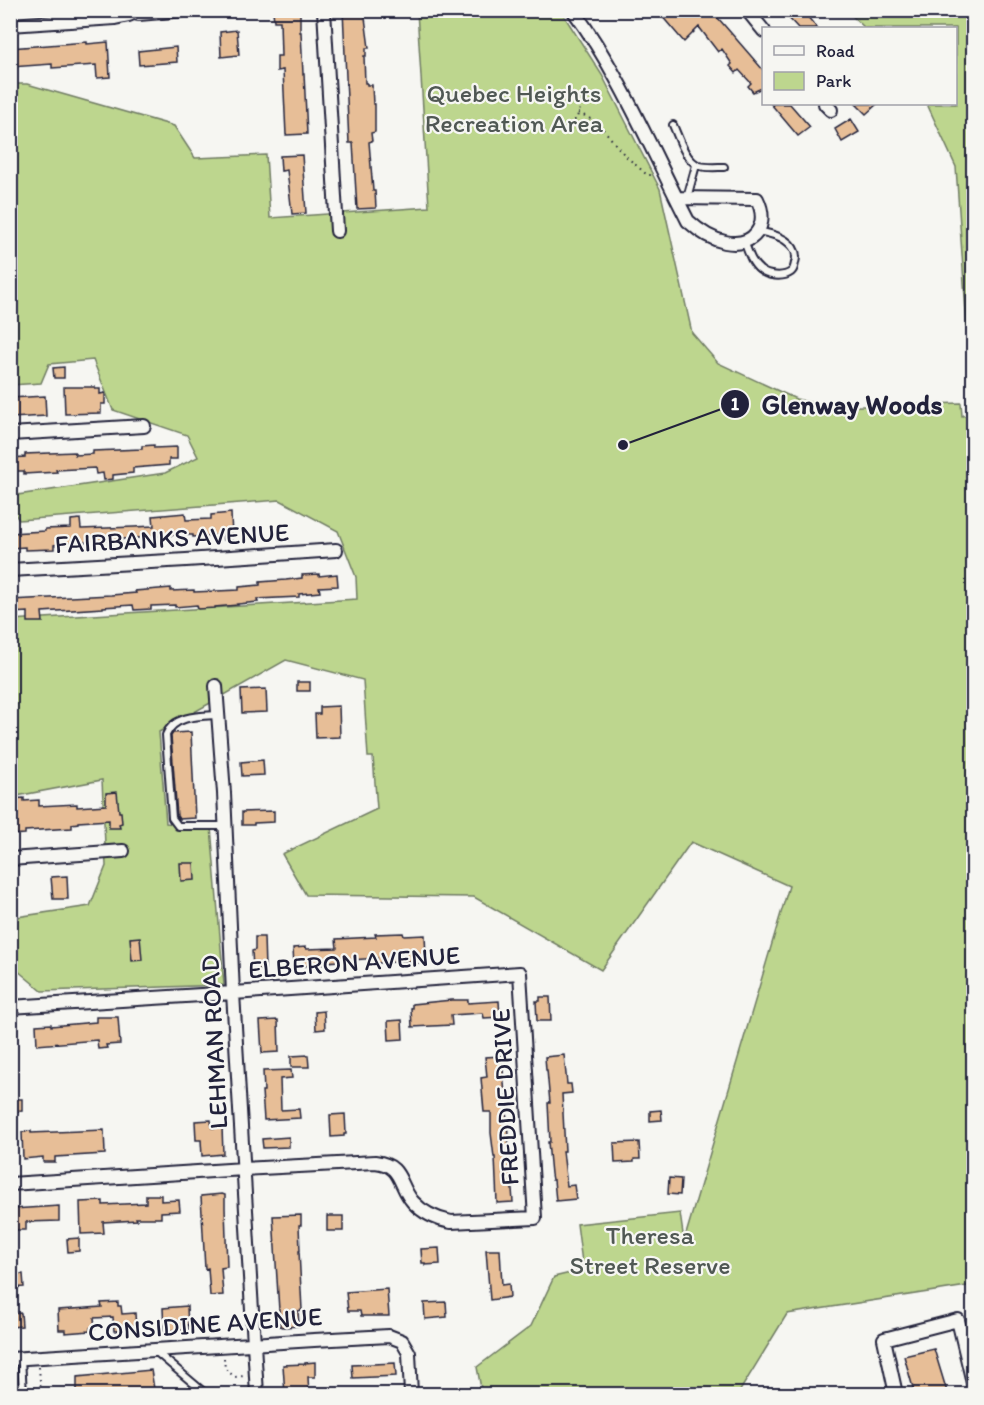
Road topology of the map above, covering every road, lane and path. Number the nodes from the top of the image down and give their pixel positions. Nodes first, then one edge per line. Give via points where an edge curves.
1 (220, 10) edge
2 (324, 10) edge
3 (573, 10) edge
4 (747, 10) edge
5 (129, 13) edge
6 (10, 25) edge
7 (762, 29) edge
8 (581, 95) dead end
9 (579, 113) junction
10 (574, 120) dead end
11 (673, 125) dead end
12 (696, 165) junction
13 (724, 167) dead end
14 (656, 175) dead end
15 (682, 198) junction
16 (337, 231) dead end
17 (758, 231) junction
18 (744, 241) junction
19 (144, 426) dead end
20 (10, 434) edge
21 (336, 550) dead end
22 (10, 570) edge
23 (216, 687) dead end
24 (218, 715) junction
25 (226, 826) junction
26 (123, 851) dead end
27 (10, 859) edge
28 (520, 973) joint
29 (233, 993) junction
30 (10, 1007) edge
31 (244, 1169) junction
32 (10, 1184) edge
33 (254, 1344) junction
34 (153, 1350) junction
35 (224, 1357) dead end
36 (16, 1358) edge
37 (39, 1365) dead end
38 (243, 1376) dead end
39 (974, 1387) edge
40 (22, 1395) edge
41 (41, 1395) edge
42 (206, 1395) edge
43 (257, 1395) edge
44 (411, 1395) edge
45 (896, 1395) edge

1 - 5 lane via 139,17
2 - 16 street
3 - 15 street
4 - 7 street
5 - 6 street via 115,18
8 - 9 path
9 - 10 path
9 - 14 path via 600,125 647,175
11 - 12 lane via 689,159
12 - 13 lane
12 - 15 lane
15 - 17 street via 757,199 762,208
15 - 18 street via 688,221 699,231 726,243
17 - 18 street
17 - 18 lane via 792,245 797,257 791,272 771,275 760,270
19 - 20 street
21 - 22 street, FAIRBANKS AVENUE
23 - 24 street, LEHMAN ROAD
24 - 25 street, LEHMAN ROAD
24 - 25 lane via 182,720 166,735 172,818 178,826
25 - 29 street, LEHMAN ROAD
26 - 27 street
28 - 29 street, ELBERON AVENUE
28 - 31 street, FREDDIE DRIVE via 535,1218 451,1222 440,1219 420,1209 395,1170 382,1163
29 - 30 street, ELBERON AVENUE
29 - 31 street, LEHMAN ROAD
31 - 32 street
31 - 33 street, LEHMAN ROAD
33 - 34 street, CONSIDINE AVENUE
33 - 43 street, LEHMAN ROAD
33 - 44 street, CONSIDINE AVENUE via 389,1336 402,1341 409,1353
34 - 36 street, CONSIDINE AVENUE
34 - 42 lane
35 - 38 path via 225,1369 235,1377
36 - 40 lane
37 - 41 path
39 - 45 street via 958,1320 884,1339

